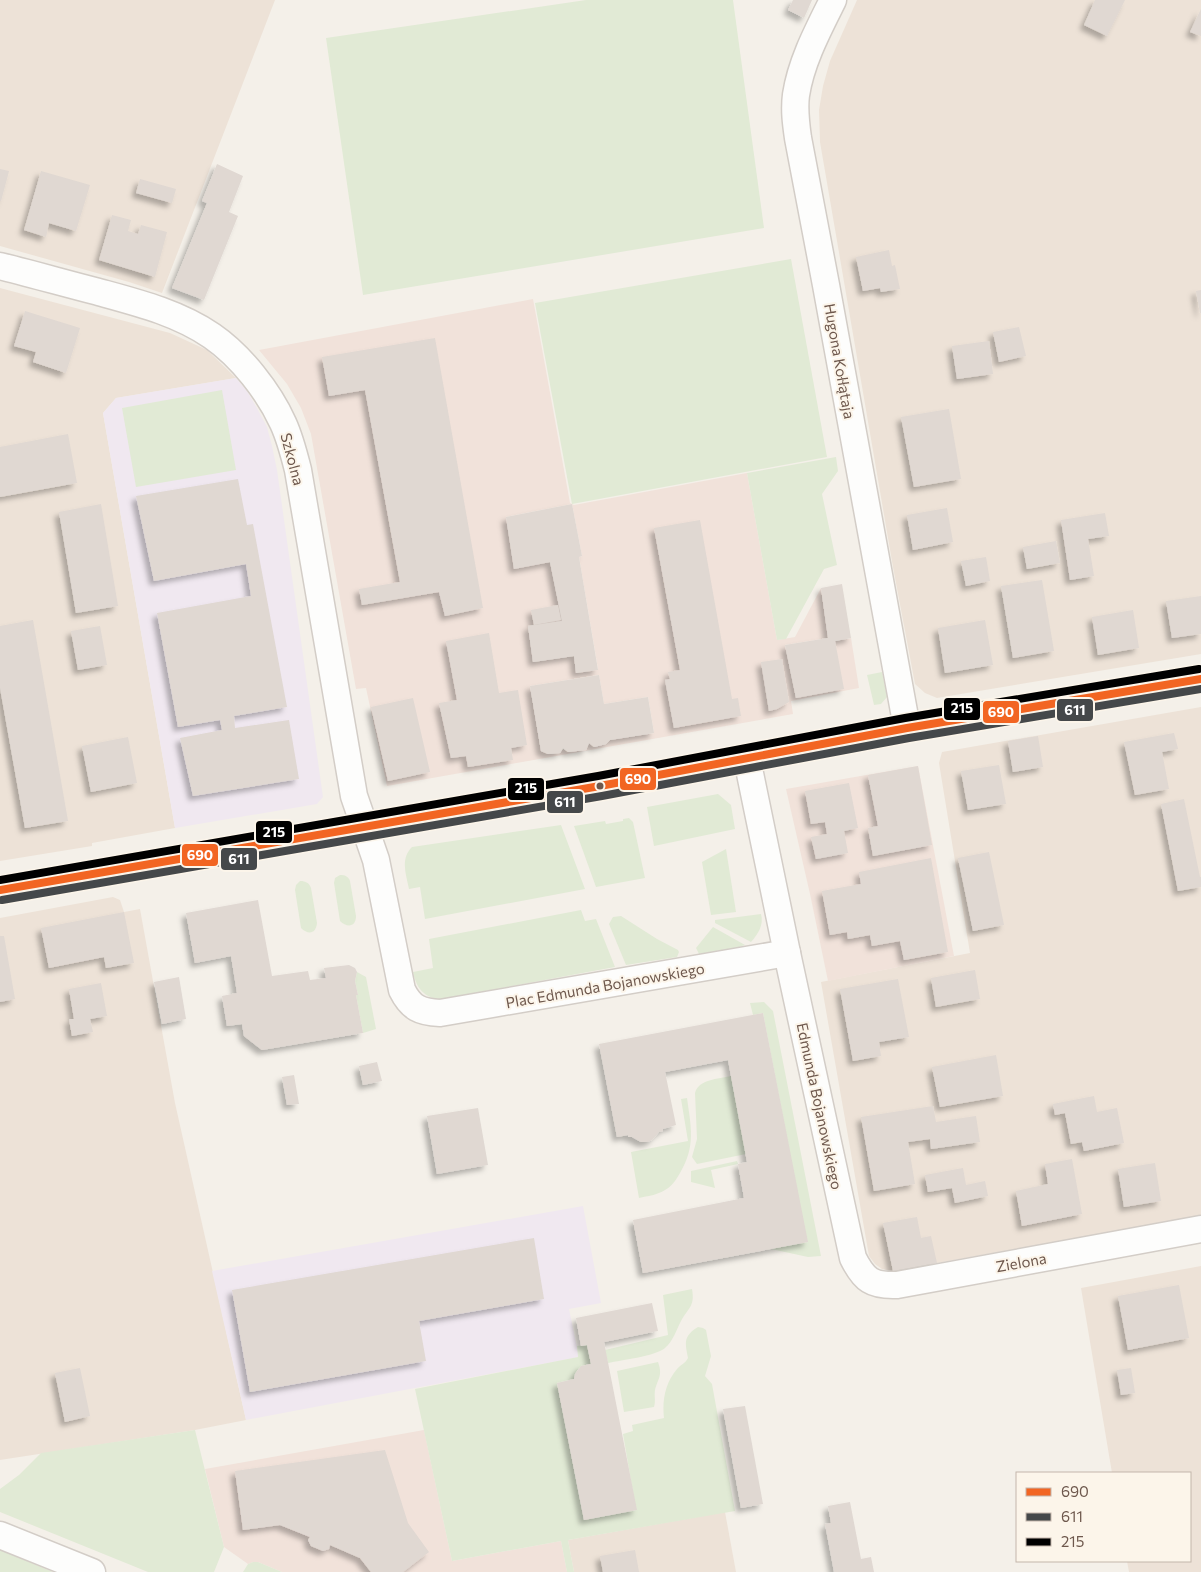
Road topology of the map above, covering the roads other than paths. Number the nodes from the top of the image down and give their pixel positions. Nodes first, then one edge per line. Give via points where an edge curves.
1 (833, 0) edge
2 (0, 266) edge
3 (1201, 679) edge
4 (907, 728) junction
5 (747, 759) junction
6 (364, 827) junction
7 (0, 890) edge
8 (787, 953) junction
9 (1201, 1229) edge
10 (853, 1258) joint
11 (0, 1535) edge
12 (92, 1572) edge

1 - 4 street, Hugona Kołłątaja via 800,76 796,124
2 - 6 street, Szkolna via 150,306 176,316 230,350 270,401 284,423 298,470 354,796
3 - 4 street
4 - 5 street
5 - 6 street
5 - 8 street
6 - 7 street
6 - 8 street, Plac Edmunda Bojanowskiego via 376,860 402,990 414,1007 426,1012 440,1013
8 - 10 street, Edmunda Bojanowskiego
9 - 10 street, Zielona via 897,1285 884,1286 865,1278
11 - 12 street

